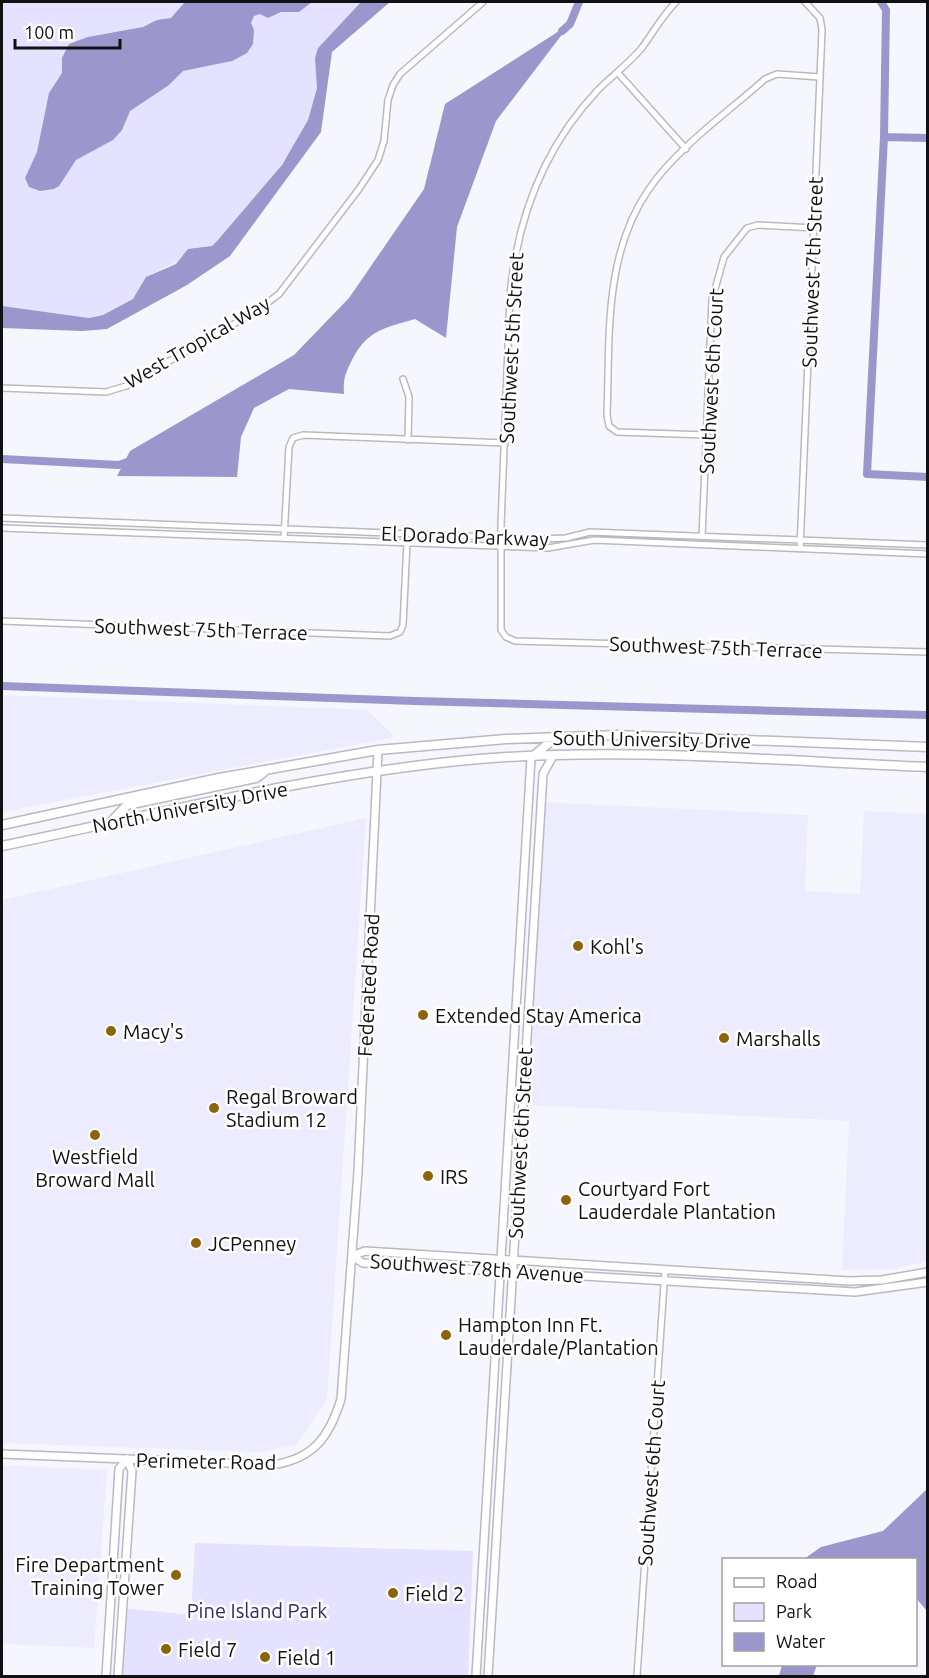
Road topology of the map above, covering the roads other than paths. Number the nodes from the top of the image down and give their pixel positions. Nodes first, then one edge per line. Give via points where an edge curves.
1 (483, 2) edge
2 (676, 2) edge
3 (805, 2) edge
4 (618, 73) junction
5 (820, 77) junction
6 (686, 149) junction
7 (815, 228) junction
8 (403, 379) dead end
9 (2, 388) edge
10 (707, 435) junction
11 (408, 440) junction
12 (505, 443) junction
13 (2, 518) edge
14 (2, 528) edge
15 (285, 529) junction
16 (407, 534) junction
17 (501, 536) junction
18 (702, 536) junction
19 (284, 537) junction
20 (801, 540) junction
21 (407, 543) junction
22 (702, 544) junction
23 (927, 545) edge
24 (502, 546) junction
25 (800, 549) junction
26 (927, 554) edge
27 (2, 621) edge
28 (506, 637) joint
29 (927, 652) edge
30 (556, 737) junction
31 (927, 747) edge
32 (378, 750) junction
33 (554, 756) junction
34 (531, 758) junction
35 (927, 767) edge
36 (267, 770) junction
37 (378, 771) junction
38 (110, 823) junction
39 (2, 825) edge
40 (2, 846) edge
41 (352, 1256) junction
42 (501, 1258) junction
43 (513, 1259) junction
44 (500, 1270) junction
45 (512, 1270) junction
46 (665, 1270) junction
47 (927, 1272) edge
48 (834, 1279) junction
49 (665, 1281) junction
50 (849, 1281) junction
51 (927, 1282) edge
52 (812, 1290) junction
53 (826, 1290) junction
54 (2, 1454) edge
55 (127, 1459) junction
56 (115, 1543) junction
57 (127, 1548) junction
58 (106, 1677) edge
59 (118, 1677) edge
60 (476, 1677) edge
61 (488, 1677) edge
62 (637, 1677) edge

1 - 9 street, West Tropical Way via 396,80 388,100 378,160 279,294 126,386 106,392
2 - 4 street, Southwest 5th Street
3 - 5 street, Southwest 7th Street via 820,18
4 - 6 street
4 - 12 street, Southwest 5th Street via 598,90 555,146 522,221 510,296
5 - 6 street via 777,74 765,79
5 - 7 street, Southwest 7th Street
6 - 10 street via 649,189 629,226 617,263 607,415 609,426 617,432
7 - 10 street, Southwest 6th Court via 747,228 724,257 712,300
7 - 20 street, Southwest 7th Street
8 - 11 street via 410,397
10 - 18 street, Southwest 6th Court
11 - 12 street
11 - 15 street via 303,435 293,438 289,447
12 - 17 street, Southwest 5th Street
13 - 15 street, El Dorado Parkway
14 - 19 street, El Dorado Parkway
15 - 16 street, El Dorado Parkway
15 - 19 street
16 - 17 street, El Dorado Parkway
16 - 21 street
17 - 18 street, El Dorado Parkway via 554,540 590,532
17 - 24 street, Southwest 5th Street
18 - 20 street, El Dorado Parkway
18 - 22 street, Southwest 6th Court
19 - 21 street, El Dorado Parkway
20 - 23 street, El Dorado Parkway
20 - 25 street, Southwest 7th Street
21 - 24 street, El Dorado Parkway
21 - 27 street, Southwest 75th Terrace via 404,617 400,632 390,636
22 - 24 street, El Dorado Parkway via 594,540 557,548
22 - 25 street, El Dorado Parkway
24 - 28 street, Southwest 5th Street via 501,630
25 - 26 street, El Dorado Parkway
28 - 29 street, Southwest 75th Terrace via 514,641
30 - 31 main road, South University Drive via 617,735
30 - 32 main road, South University Drive
30 - 34 main road
32 - 36 main road, North University Drive
32 - 37 street, Federated Road
33 - 34 main road, South University Drive
33 - 35 main road, South University Drive
33 - 43 street, Southwest 6th Street via 543,777
34 - 37 main road, South University Drive via 467,760
34 - 42 street, Southwest 6th Street
36 - 38 main road via 256,778 127,805
36 - 39 main road, North University Drive
37 - 38 main road, North University Drive
37 - 41 street, Federated Road
38 - 40 main road, North University Drive
41 - 42 street, Southwest 78th Avenue via 365,1251
41 - 44 street, Southwest 78th Avenue via 363,1263
41 - 55 street, Perimeter Road via 341,1399 335,1420 310,1452 292,1462 272,1465
42 - 43 street, Southwest 78th Avenue
42 - 44 street, Southwest 6th Street
43 - 45 street, Southwest 6th Street
43 - 46 street, Southwest 78th Avenue
44 - 45 street, Southwest 78th Avenue
44 - 60 street, Southwest 6th Street
45 - 49 street, Southwest 78th Avenue
45 - 61 street, Southwest 6th Street
46 - 48 street, Southwest 78th Avenue
46 - 49 street, Southwest 6th Court
47 - 50 street, Southwest 78th Avenue
48 - 50 street, Southwest 78th Avenue
48 - 52 street
49 - 52 street, Southwest 78th Avenue
49 - 62 street, Southwest 6th Court
50 - 53 street
51 - 53 street, Southwest 78th Avenue via 880,1291
52 - 53 street, Southwest 78th Avenue
54 - 55 street, Perimeter Road
55 - 56 street via 120,1469
55 - 57 street via 132,1471
56 - 57 street
56 - 58 street
57 - 59 street

